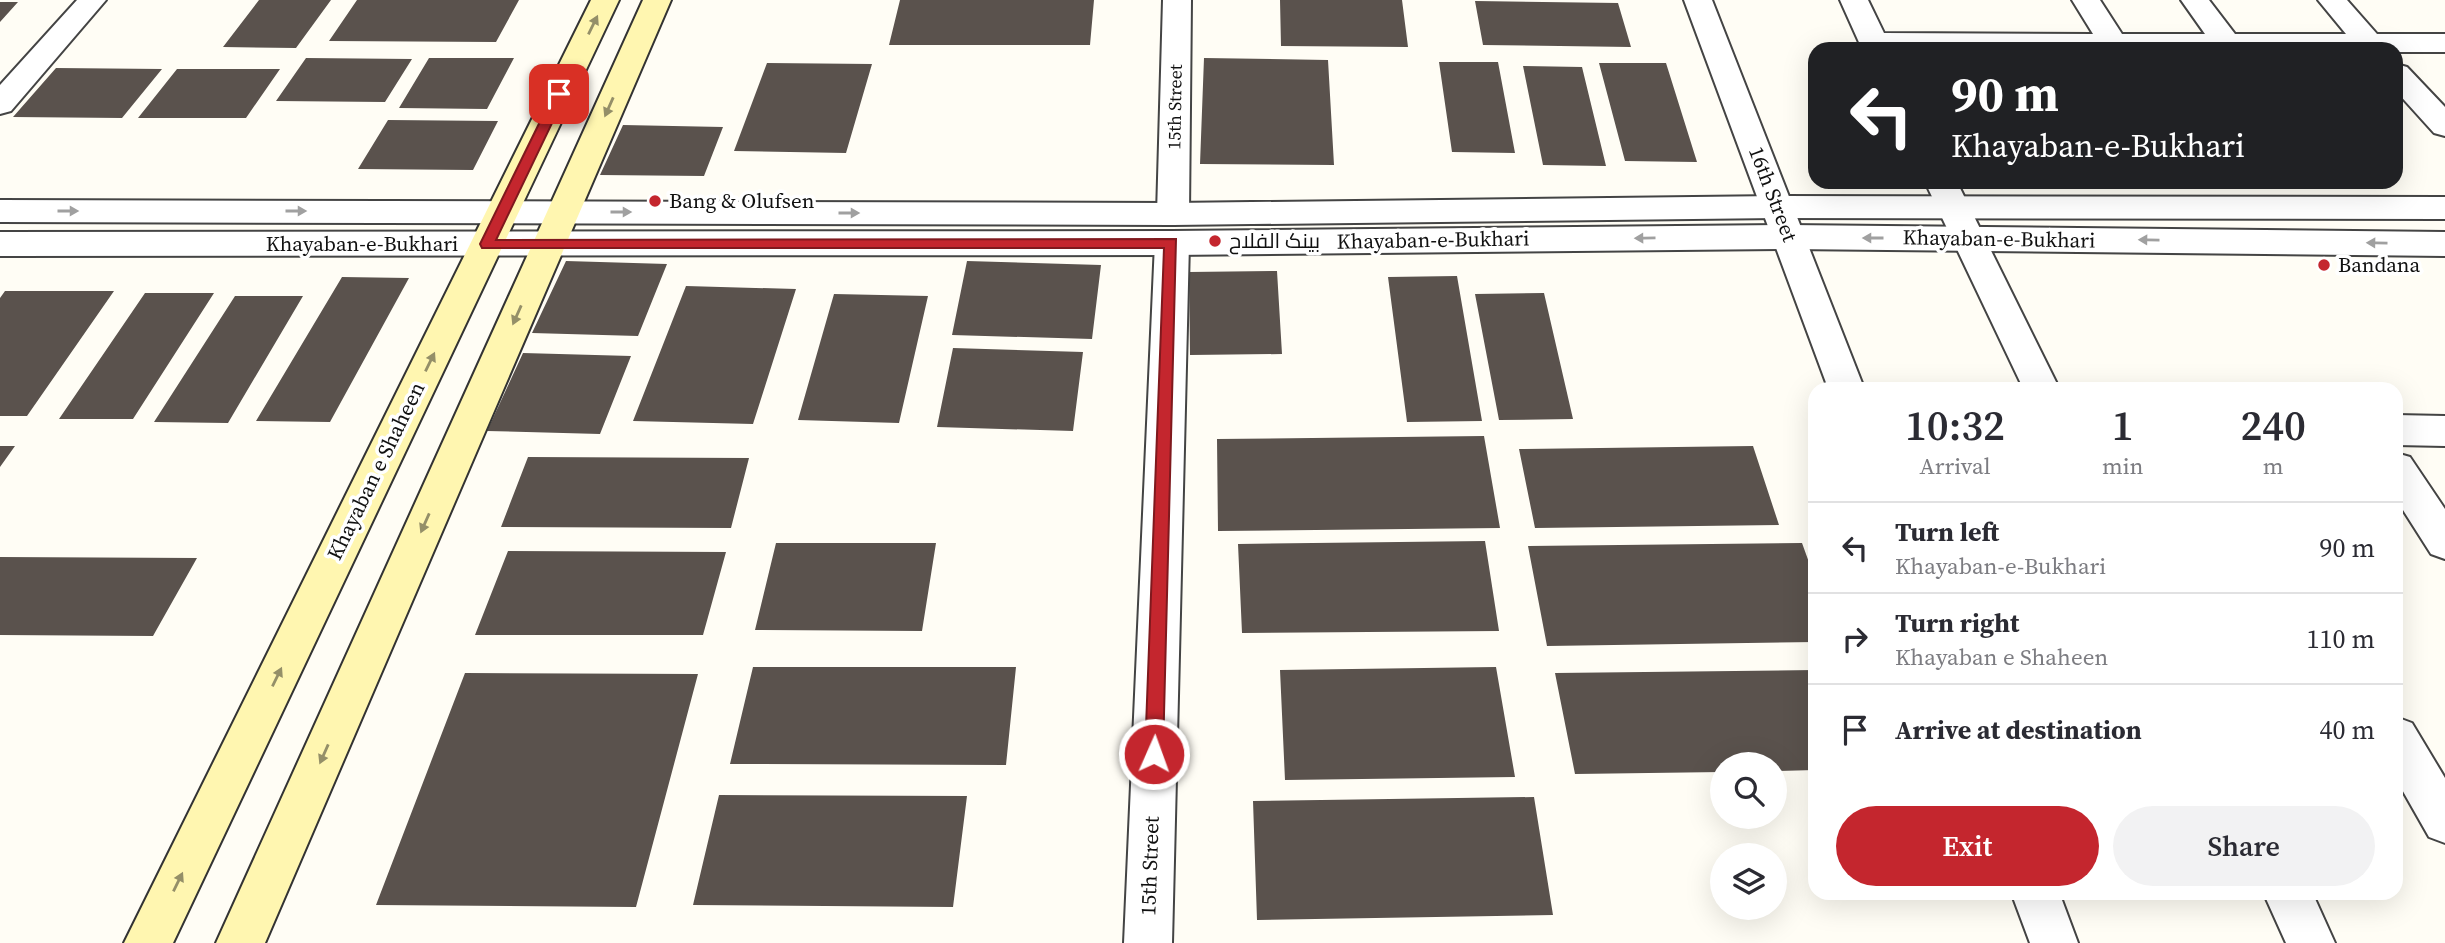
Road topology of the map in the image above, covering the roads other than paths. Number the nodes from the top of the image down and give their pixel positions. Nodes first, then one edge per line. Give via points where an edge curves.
1 (92, 0) edge
2 (606, 0) edge
3 (657, 0) edge
4 (1177, 0) edge
5 (1698, 0) edge
6 (1854, 0) edge
7 (2086, 0) edge
8 (2194, 0) edge
9 (2332, 0) edge
10 (1874, 42) edge
11 (2113, 42) edge
12 (2226, 42) edge
13 (2368, 42) edge
14 (2445, 43) edge
15 (2403, 45) edge
16 (2403, 80) edge
17 (0, 104) edge
18 (2444, 124) edge
19 (2445, 208) edge
20 (1954, 210) edge
21 (0, 211) edge
22 (1784, 222) junction
23 (494, 228) junction
24 (555, 228) junction
25 (1172, 229) junction
26 (0, 244) edge
27 (2445, 244) edge
28 (1844, 382) edge
29 (2038, 382) edge
30 (2403, 430) edge
31 (2445, 430) edge
32 (2403, 479) edge
33 (2445, 542) edge
34 (2403, 749) edge
35 (2445, 821) edge
36 (2038, 900) edge
37 (2291, 900) edge
38 (148, 943) edge
39 (240, 943) edge
40 (1148, 943) edge
41 (2054, 943) edge
42 (2311, 943) edge

1 - 17 street
23 -> 2 main road, Khayaban e Shaheen
3 -> 24 main road
4 - 25 street, 15th Street
5 - 22 street, 16th Street
6 - 10 street
7 - 11 street
8 - 12 street
9 - 13 street
14 - 15 street
16 - 18 street
19 - 20 street, Khayaban-e-Bukhari
20 - 22 street, Khayaban-e-Bukhari
27 -> 20 street, Khayaban-e-Bukhari
20 - 29 street
21 -> 23 street, Khayaban-e-Bukhari
22 - 25 street, Khayaban-e-Bukhari
22 - 28 street, 16th Street
23 - 24 street, Khayaban-e-Bukhari
23 - 26 street, Khayaban-e-Bukhari
38 -> 23 main road, Khayaban e Shaheen
24 - 25 street, Khayaban-e-Bukhari
24 -> 39 main road
25 - 40 street, 15th Street
30 - 31 street
32 - 33 street
34 - 35 street
36 - 41 street
37 - 42 street

